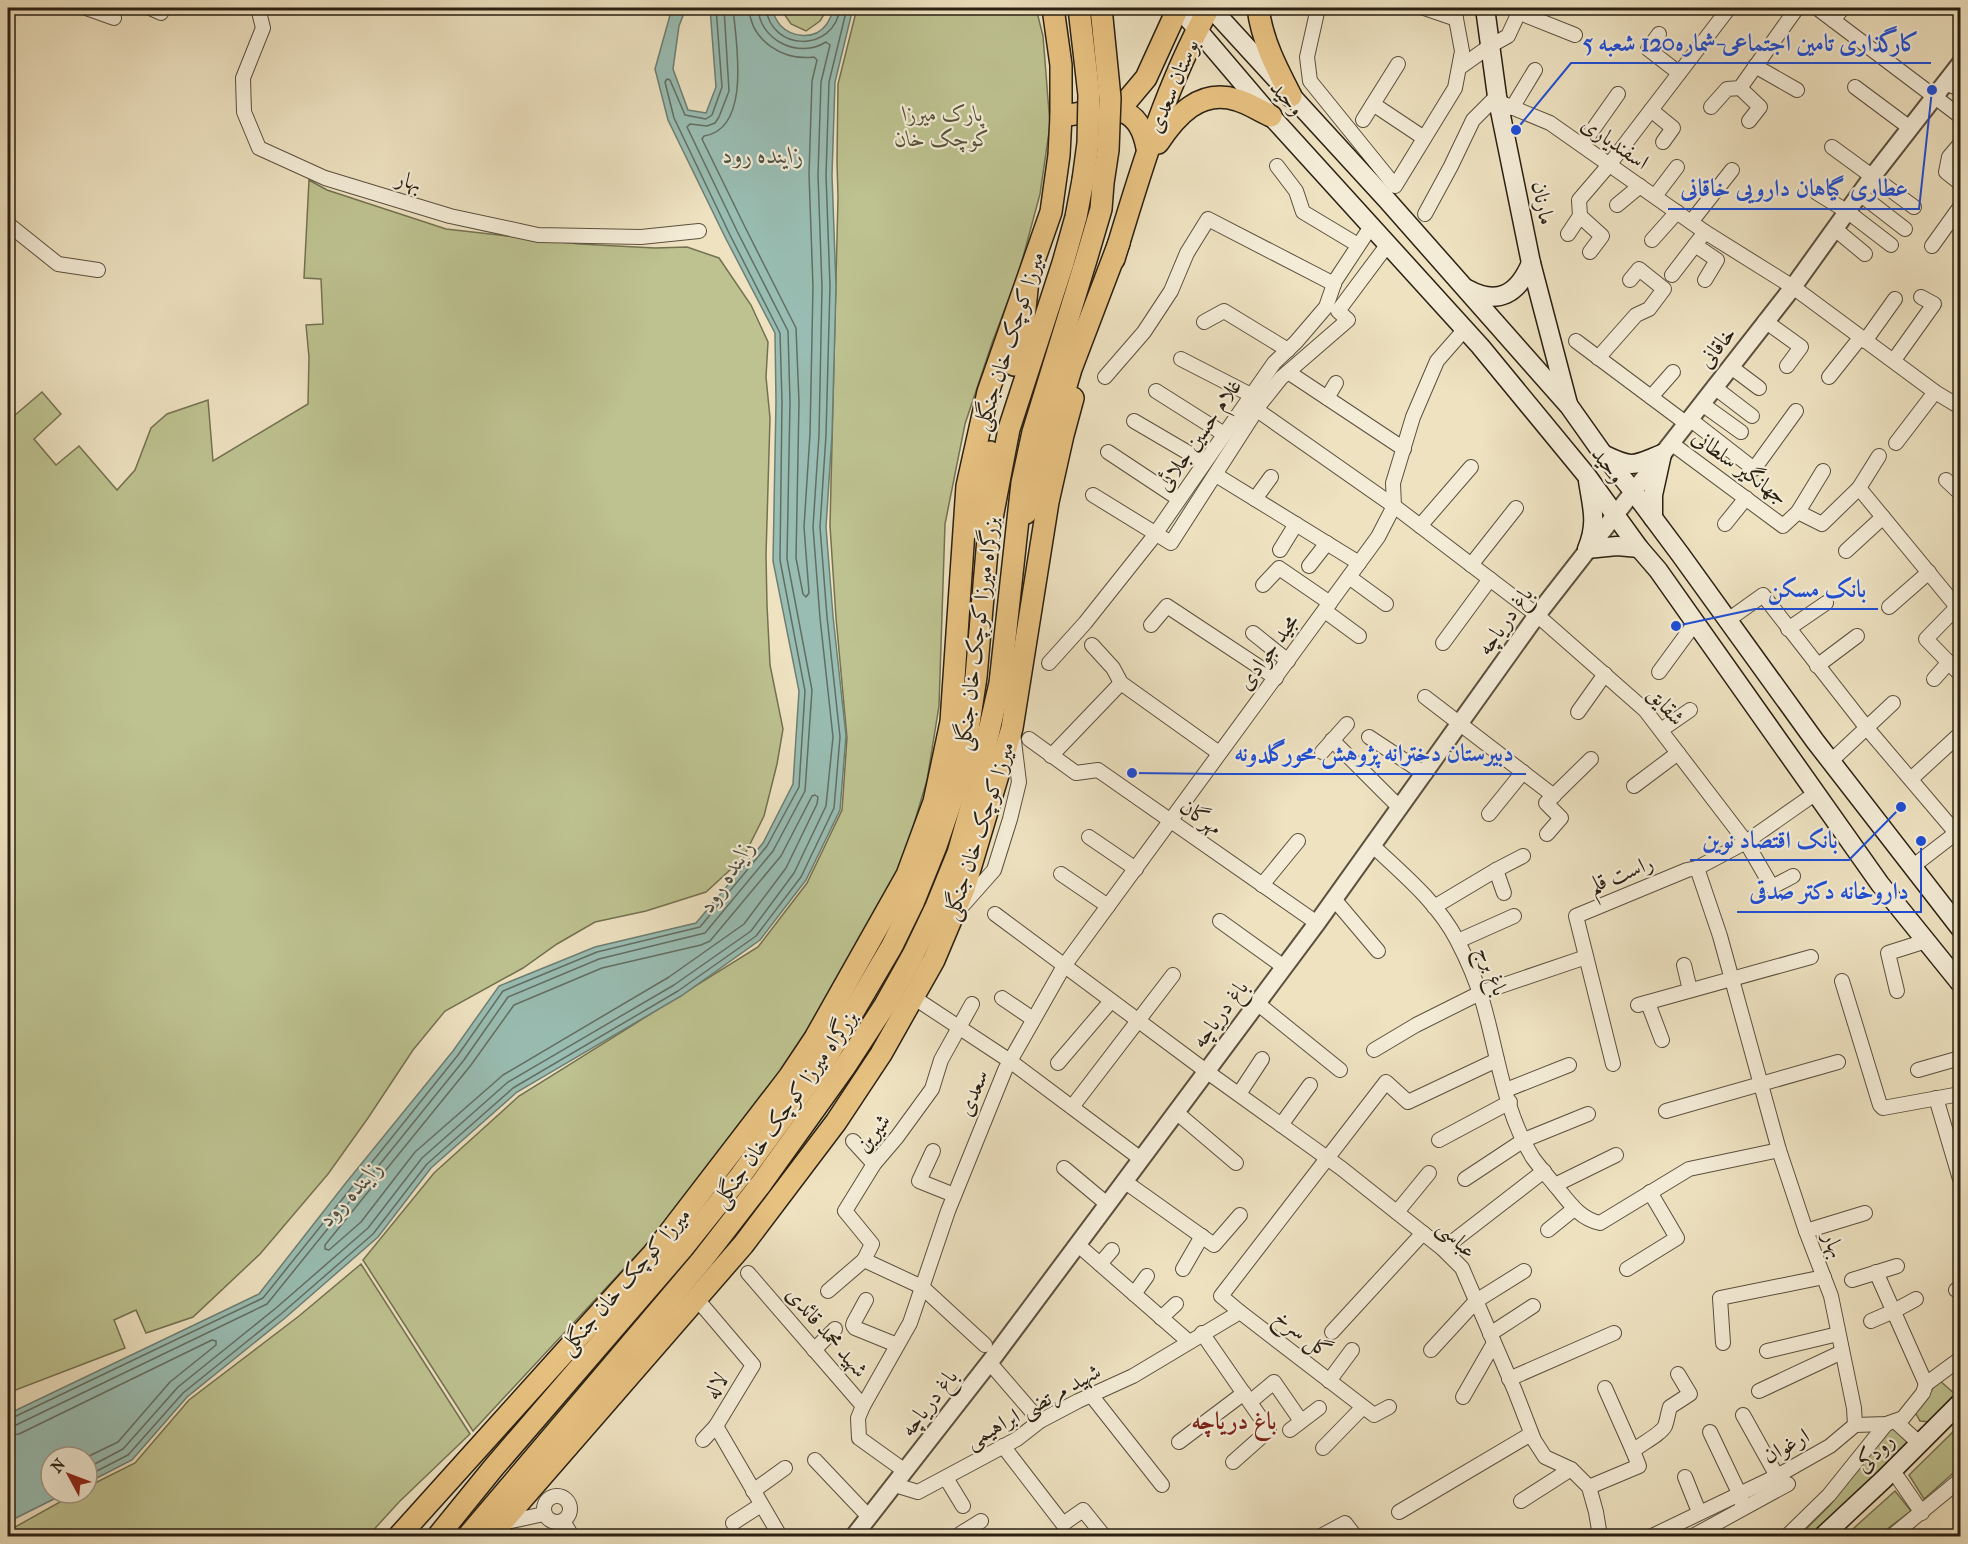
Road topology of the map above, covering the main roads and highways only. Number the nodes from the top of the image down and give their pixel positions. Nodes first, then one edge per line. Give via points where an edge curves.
1 (1053, 8) edge
2 (1079, 8) edge
3 (1101, 8) edge
4 (1178, 8) edge
5 (1210, 8) edge
6 (1258, 8) edge
7 (1485, 8) edge
8 (1196, 30) junction
9 (1291, 96) junction
10 (1120, 109) junction
11 (1061, 116) junction
12 (1271, 116) junction
13 (1145, 157) junction
14 (1093, 181) junction
15 (1119, 243) junction
16 (1531, 263) junction
17 (1029, 280) junction
18 (1463, 286) junction
19 (1569, 406) junction
20 (1602, 454) junction
21 (1586, 475) junction
22 (1653, 518) junction
23 (1016, 539) junction
24 (1639, 548) junction
25 (1680, 554) junction
26 (1658, 570) junction
27 (981, 621) junction
28 (1960, 928) edge
29 (1960, 983) edge
30 (1960, 1403) edge
31 (1960, 1420) edge
32 (494, 1467) junction
33 (495, 1530) edge
34 (399, 1536) edge
35 (428, 1536) edge
36 (438, 1536) edge
37 (468, 1536) edge
38 (1823, 1536) edge
39 (1837, 1536) edge

1 - 11 main road, میرزا کوچک خان جنگلی via 1061,65
2 - 14 main road, بزرگراه میرزا کوچک خان جنگلی, bridge
3 - 14 main road, بزرگراه میرزا کوچک خان جنگلی, bridge via 1110,99 1108,150
4 - 8 main road, وحید
4 - 10 main road, بوستان سعدی via 1146,78
5 - 8 main road, بوستان سعدی
5 - 9 main road, وحید
6 - 9 main road via 1272,59
7 - 16 main road, مارنان
8 - 12 main road, وحید
8 - 13 main road, بوستان سعدی
9 - 12 main road via 1273,95
9 - 18 main road, وحید
10 - 11 main road
10 - 13 main road via 1132,116 1144,132
11 - 17 main road, میرزا کوچک خان جنگلی via 1051,212
12 - 13 main road via 1221,97 1196,102 1172,123
12 - 21 main road, وحید via 1465,329
13 - 15 main road, میرزا کوچک خان جنگلی
14 - 23 main road, بزرگراه میرزا کوچک خان جنگلی via 1101,209 1033,432
14 - 27 main road, بزرگراه میرزا کوچک خان جنگلی via 1076,217 1009,429 988,539
15 - 23 main road via 1071,369 1037,484
15 - 33 main road, میرزا کوچک خان جنگلی via 1063,435 1048,502 1021,733 934,960 837,1122 743,1245
16 - 18 main road via 1514,290 1495,297 1481,296
16 - 19 main road, مارنان
17 - 27 main road via 1022,338 980,493 975,544
17 - 34 main road, میرزا کوچک خان جنگلی via 988,392 967,486 951,722 934,802 907,875 815,1038 731,1153 653,1254
18 - 19 main road, وحید
19 - 20 main road, وحید
20 - 21 main road via 1597,467
20 - 22 main road, وحید
20 - 22 main road via 1635,465 1667,448 1653,495
21 - 24 main road, وحید
21 - 24 main road via 1594,517 1587,549
22 - 25 main road, وحید
23 - 37 main road, بزرگراه میرزا کوچک خان جنگلی via 1000,683 973,800 958,853 914,955 844,1068 761,1185
24 - 26 main road, وحید
25 - 26 main road via 1671,556
25 - 28 main road, وحید via 1819,746
26 - 29 main road, وحید via 1880,884
27 - 32 main road, بزرگراه میرزا کوچک خان جنگلی via 967,737 954,793 913,903 864,996 826,1058 741,1175
30 - 38 main road, رودکی
31 - 39 main road, رودکی
32 - 35 main road
32 - 36 main road, بزرگراه میرزا کوچک خان جنگلی

